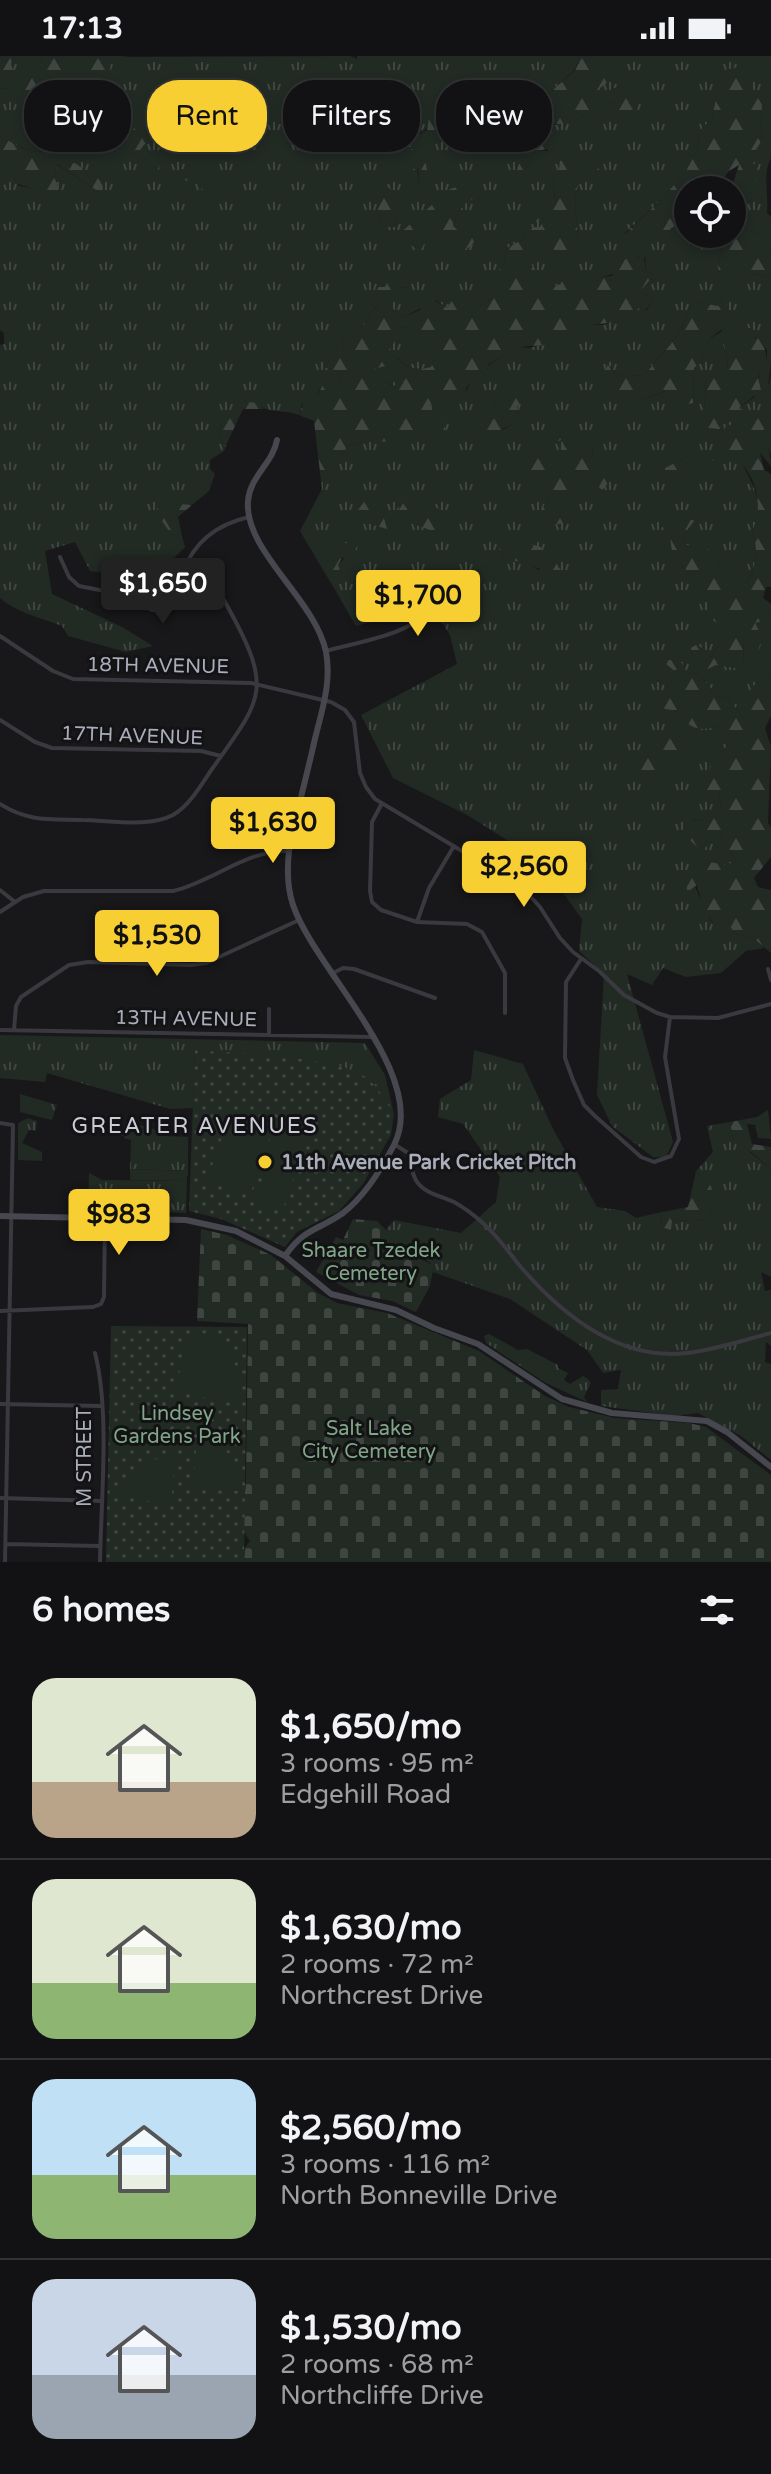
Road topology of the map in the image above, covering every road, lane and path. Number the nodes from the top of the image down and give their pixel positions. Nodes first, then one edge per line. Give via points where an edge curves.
1 (277, 440) dead end
2 (249, 517) junction
3 (60, 557) dead end
4 (188, 560) junction
5 (440, 601) dead end
6 (0, 636) edge
7 (325, 651) junction
8 (257, 683) junction
9 (325, 700) junction
10 (0, 720) edge
11 (221, 757) junction
12 (0, 804) edge
13 (381, 805) junction
14 (454, 846) junction
15 (289, 851) junction
16 (0, 890) edge
17 (15, 902) junction
18 (0, 912) edge
19 (299, 920) junction
20 (417, 922) junction
21 (581, 959) junction
22 (768, 969) dead end
23 (333, 973) junction
24 (771, 980) edge
25 (435, 998) dead end
26 (771, 1004) edge
27 (269, 1009) dead end
28 (505, 1013) dead end
29 (670, 1017) junction
30 (0, 1030) edge
31 (14, 1030) junction
32 (269, 1035) junction
33 (372, 1037) junction
34 (0, 1123) edge
35 (394, 1144) junction
36 (0, 1216) edge
37 (11, 1216) junction
38 (105, 1218) junction
39 (285, 1256) junction
40 (0, 1311) edge
41 (10, 1311) junction
42 (771, 1333) edge
43 (95, 1353) dead end
44 (0, 1404) edge
45 (8, 1404) junction
46 (101, 1406) junction
47 (771, 1467) edge
48 (3, 1498) edge
49 (101, 1501) junction
50 (6, 1544) junction
51 (100, 1546) junction
52 (5, 1562) edge
53 (100, 1562) edge

1 - 2 street via 251,487
2 - 4 street via 210,534
2 - 7 street via 257,538 314,620
3 - 4 street via 79,586 120,594 160,612 174,602
4 - 8 street via 214,582 251,650
5 - 7 street via 408,628
6 - 8 street, 18TH AVENUE via 73,679
7 - 9 street
8 - 9 street, 18TH AVENUE
8 - 11 street via 249,715
9 - 13 street via 345,710 354,722 363,781
9 - 15 street
10 - 11 street, 17TH AVENUE via 52,748 201,751
11 - 12 street via 189,802 159,820 28,818
13 - 14 street
13 - 20 street via 372,822 371,898 381,910
14 - 20 street via 429,888
14 - 21 street via 522,887
15 - 17 street via 265,853 173,891 44,891
15 - 19 street via 289,888
16 - 17 street
17 - 18 street
19 - 23 street
19 - 31 street via 206,963 69,965 21,997
20 - 28 street via 463,924 486,938 505,973
21 - 29 street via 627,997
21 - 29 street via 566,982 565,1058 584,1105 650,1161 667,1159 679,1139 665,1054
22 - 24 street
23 - 25 street via 354,969
23 - 33 street
26 - 29 street via 723,1017
27 - 32 street
30 - 31 street, 13TH AVENUE
31 - 32 street, 13TH AVENUE
32 - 33 street, 13TH AVENUE
33 - 35 street via 400,1096 402,1116
34 - 37 street via 13,1125
35 - 39 street via 351,1205 303,1234
35 - 42 street via 408,1153 423,1188 472,1214 574,1318 600,1336 675,1354
36 - 37 street
37 - 38 street
37 - 41 street
38 - 39 street via 214,1225
38 - 41 street via 101,1304
39 - 47 street via 331,1294 396,1310 478,1344 562,1399 612,1413 707,1421
40 - 41 street
41 - 45 street
43 - 46 street, M STREET
44 - 45 street
45 - 46 street
45 - 48 street
46 - 49 street, M STREET
48 - 49 street
48 - 50 street
49 - 51 street, M STREET
50 - 51 street
50 - 52 street
51 - 53 street, M STREET

